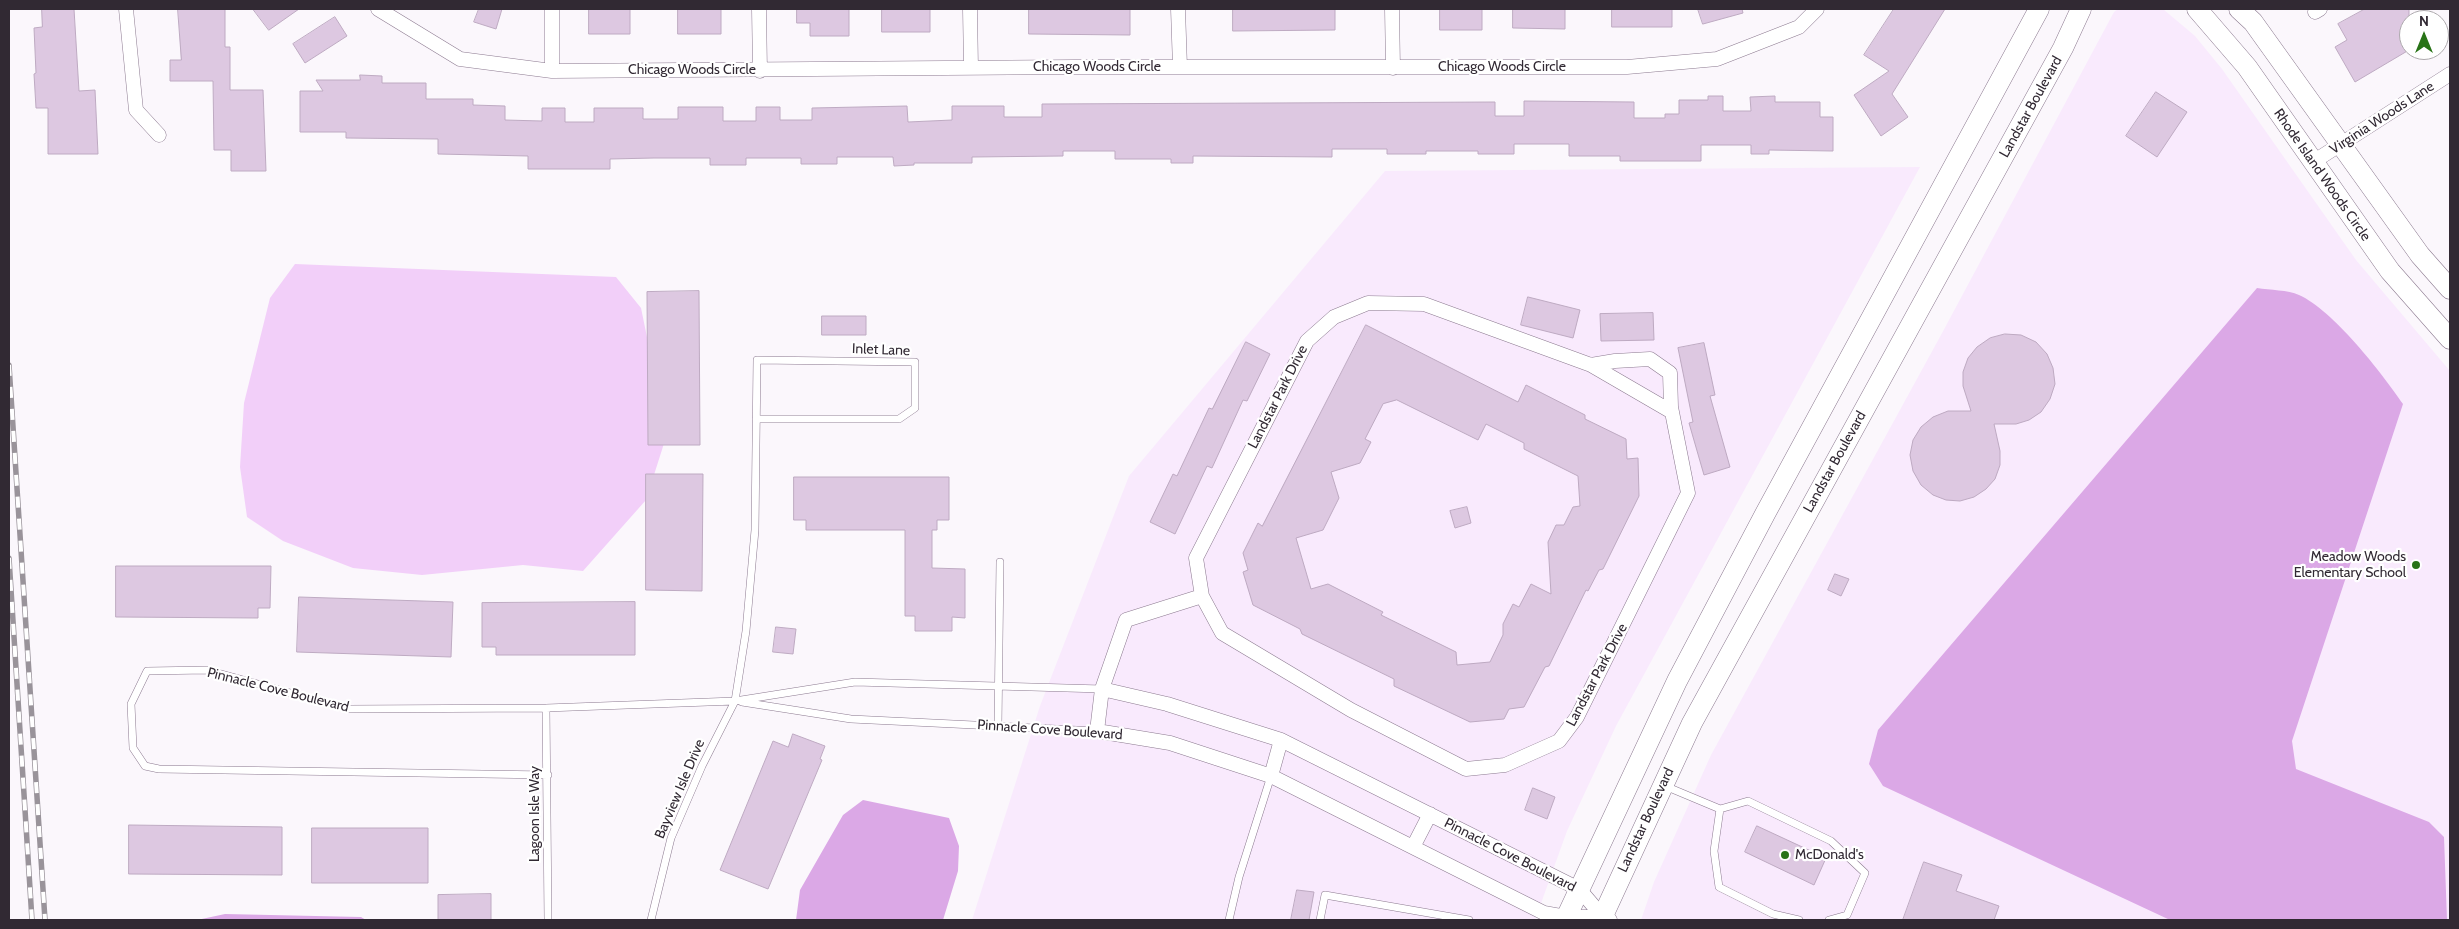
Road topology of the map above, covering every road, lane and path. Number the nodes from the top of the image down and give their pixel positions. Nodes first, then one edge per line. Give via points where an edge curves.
1 (126, 9) edge
2 (378, 9) edge
3 (552, 9) edge
4 (759, 9) edge
5 (970, 9) edge
6 (1178, 9) edge
7 (1392, 9) edge
8 (1817, 9) edge
9 (2040, 9) edge
10 (2081, 9) edge
11 (2197, 9) edge
12 (2239, 9) edge
13 (1180, 67) junction
14 (971, 68) junction
15 (1393, 68) junction
16 (552, 70) junction
17 (760, 70) junction
18 (2450, 74) edge
19 (159, 135) dead end
20 (2340, 145) junction
21 (2313, 162) junction
22 (2450, 289) edge
23 (2450, 339) edge
24 (1590, 365) junction
25 (1672, 412) junction
26 (756, 419) junction
27 (1000, 562) dead end
28 (1202, 596) junction
29 (1000, 686) junction
30 (1102, 690) junction
31 (735, 701) junction
32 (546, 708) junction
33 (998, 726) junction
34 (1097, 731) junction
35 (1282, 740) junction
36 (548, 774) junction
37 (1270, 776) junction
38 (1663, 785) junction
39 (1720, 809) junction
40 (1430, 814) junction
41 (1413, 847) junction
42 (1579, 888) junction
43 (1772, 917) edge
44 (1566, 919) edge
45 (1605, 919) edge
46 (548, 920) edge
47 (651, 920) edge
48 (1229, 920) edge
49 (1320, 920) edge
50 (1468, 920) edge
51 (1799, 920) edge
52 (1829, 920) edge

1 - 19 street via 136,110
2 - 16 street, Chicago Woods Circle via 460,59
3 - 16 street
4 - 17 street
5 - 14 street
6 - 13 street
7 - 15 street
8 - 15 street, Chicago Woods Circle via 1799,28 1717,59 1627,67
9 - 42 street via 1764,514 1691,654
10 - 38 street, Landstar Boulevard via 2063,48 1692,723
11 - 21 street, Rhode Island Woods Circle via 2246,67
12 - 20 street via 2253,22
13 - 14 street, Chicago Woods Circle
13 - 15 street, Chicago Woods Circle
14 - 17 street, Chicago Woods Circle
16 - 17 street, Chicago Woods Circle
18 - 20 street, Virginia Woods Lane
20 - 21 street, Virginia Woods Lane
20 - 22 street via 2420,255
21 - 23 street, Rhode Island Woods Circle via 2390,270
24 - 25 street, Landstar Park Drive
24 - 25 street, Landstar Park Drive via 1650,359 1670,373
24 - 28 street, Landstar Park Drive via 1424,304 1368,303 1334,317 1307,341 1196,558
25 - 28 street, Landstar Park Drive via 1688,493 1577,717 1559,741 1505,765 1466,770 1351,710 1222,633
26 - 26 lane, Inlet Lane via 758,360 916,362 915,408 899,419
26 - 31 lane, Inlet Lane via 755,530 746,631
27 - 29 lane
28 - 30 street via 1126,620
29 - 30 lane, Pinnacle Cove Boulevard
29 - 31 lane, Pinnacle Cove Boulevard via 855,682
29 - 33 lane
30 - 34 street
30 - 35 street, Pinnacle Cove Boulevard via 1167,704
31 - 32 lane, Pinnacle Cove Boulevard
31 - 33 lane, Pinnacle Cove Boulevard via 851,719
31 - 47 lane, Bayview Isle Drive via 671,838
32 - 36 lane, Lagoon Isle Way
32 - 36 lane, Pinnacle Cove Boulevard via 349,709 207,670 147,671 131,704 133,748 145,766 160,769
33 - 34 lane, Pinnacle Cove Boulevard
34 - 37 street, Pinnacle Cove Boulevard via 1170,743
35 - 37 street
35 - 40 street, Pinnacle Cove Boulevard
36 - 46 lane, Lagoon Isle Way
37 - 41 street, Pinnacle Cove Boulevard
37 - 48 lane
38 - 39 lane
38 - 45 street, Landstar Boulevard
39 - 43 lane via 1714,851 1718,887
39 - 52 lane via 1748,801 1831,841 1865,873 1847,915
40 - 41 street
40 - 42 street, Pinnacle Cove Boulevard
41 - 44 street, Pinnacle Cove Boulevard via 1544,913
42 - 44 street
42 - 45 street, Pinnacle Cove Boulevard
43 - 51 lane
44 - 45 street, Pinnacle Cove Boulevard
49 - 50 lane via 1325,894

